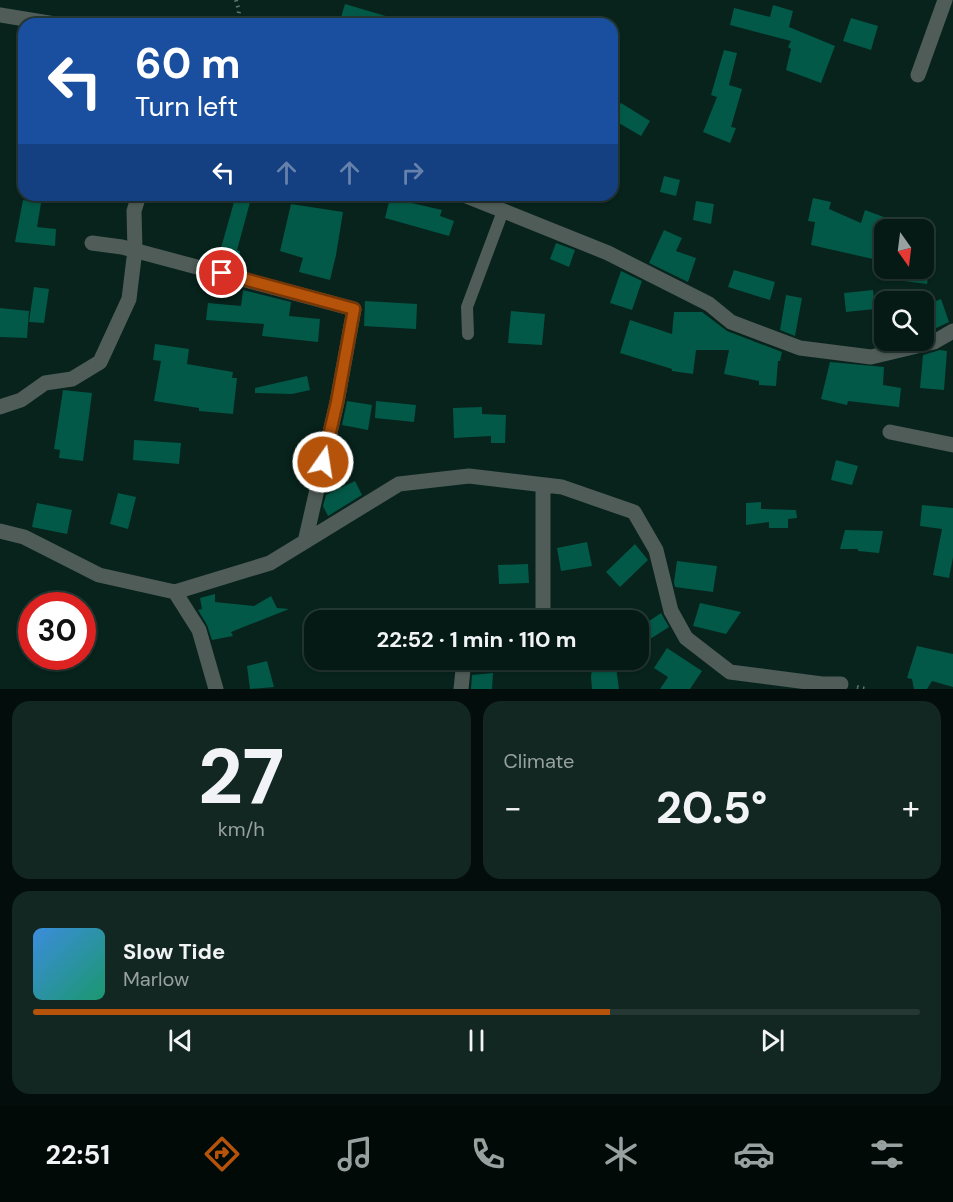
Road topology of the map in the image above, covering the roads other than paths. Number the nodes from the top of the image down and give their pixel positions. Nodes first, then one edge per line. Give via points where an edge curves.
1 (945, 0) edge
2 (0, 15) edge
3 (18, 18) edge
4 (918, 75) dead end
5 (137, 201) edge
6 (479, 201) edge
7 (503, 211) junction
8 (92, 243) dead end
9 (135, 250) junction
10 (953, 331) edge
11 (468, 334) dead end
12 (0, 407) edge
13 (890, 432) dead end
14 (953, 445) edge
15 (543, 485) junction
16 (0, 531) edge
17 (304, 542) junction
18 (175, 592) junction
19 (543, 610) edge
20 (463, 670) edge
21 (842, 684) dead end
22 (216, 689) edge
23 (461, 689) edge

1 - 4 street
2 - 3 street
5 - 9 street
6 - 7 street
7 - 10 street via 608,253 709,304 731,322 800,348 872,357 934,342
7 - 11 lane via 467,307
8 - 9 street
9 - 12 street via 129,299 100,363 72,379 45,383 21,400
9 - 17 street via 354,309
13 - 14 street
15 - 17 street via 469,476 399,484
15 - 19 street
15 - 21 street via 562,487 634,513 657,550 671,611 686,638 730,672
16 - 18 street via 24,537 99,575
17 - 18 street via 270,563
18 - 22 street via 199,630
20 - 23 street

